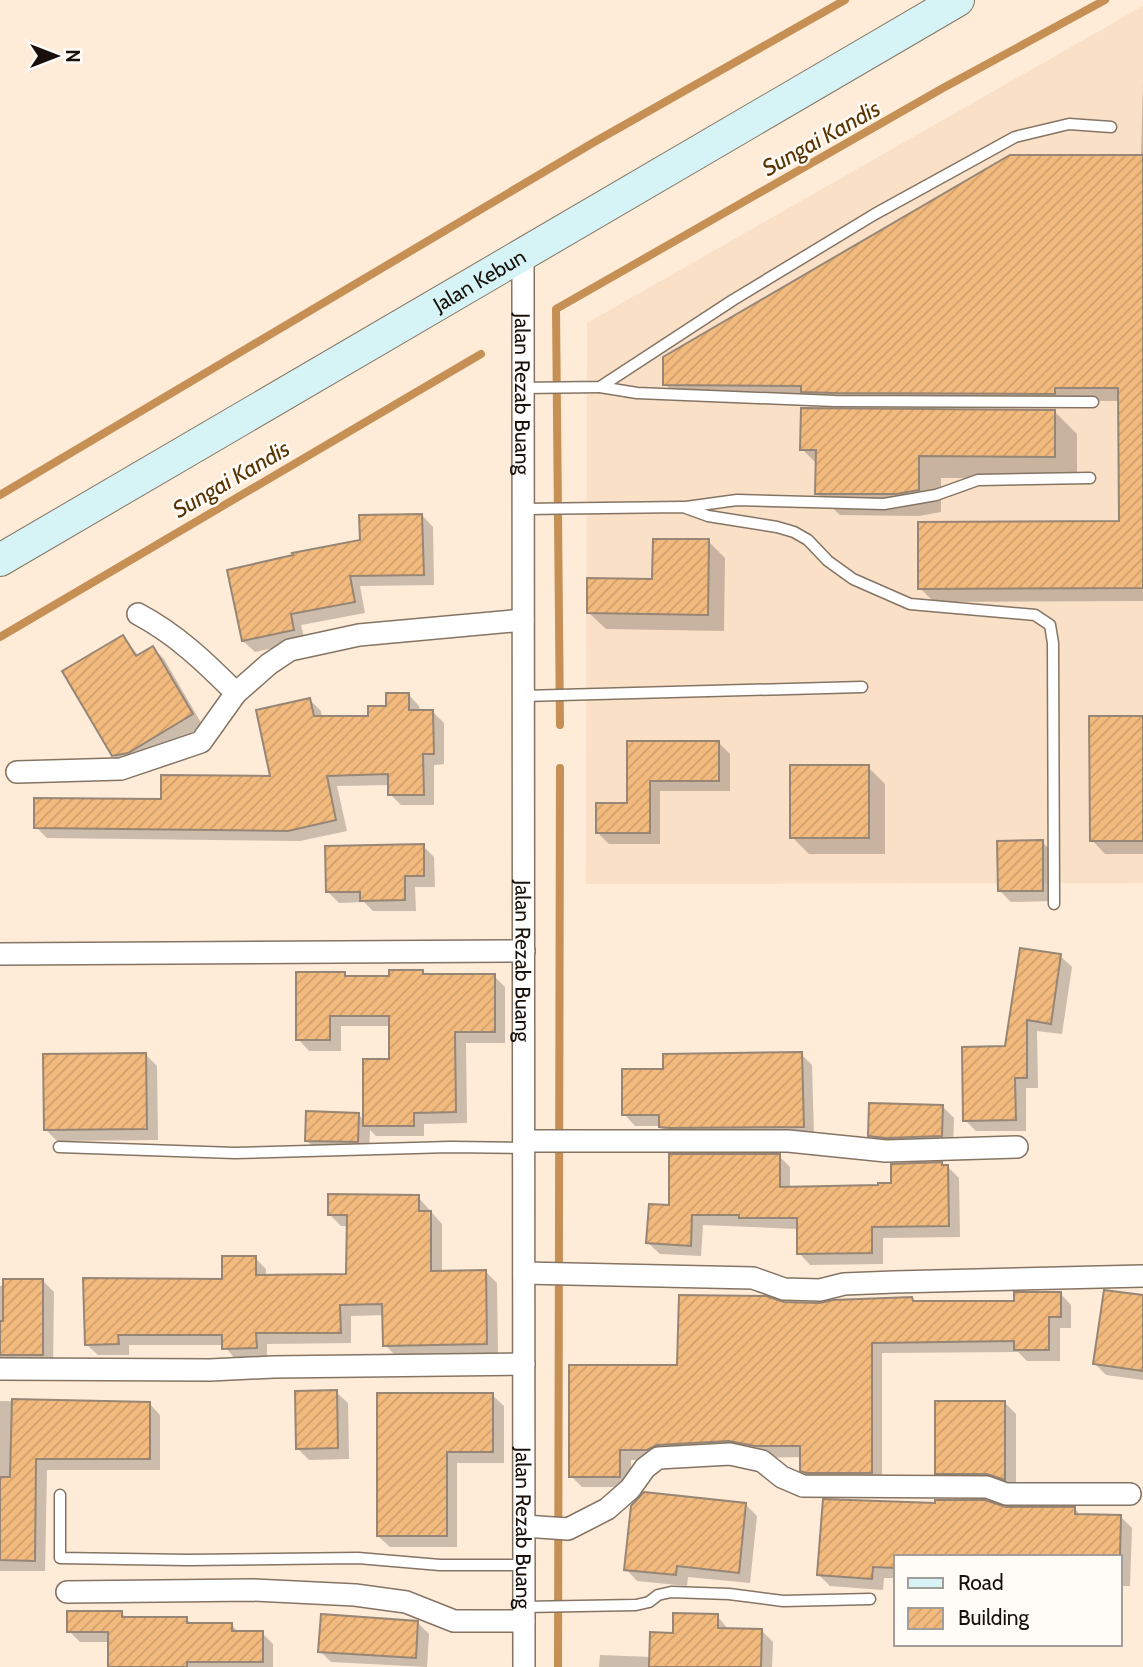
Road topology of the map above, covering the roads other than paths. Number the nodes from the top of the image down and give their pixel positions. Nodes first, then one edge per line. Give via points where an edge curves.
1 (958, 0) edge
2 (1111, 127) dead end
3 (523, 256) junction
4 (600, 387) junction
5 (523, 388) junction
6 (1093, 402) dead end
7 (1090, 478) dead end
8 (683, 507) junction
9 (523, 509) junction
10 (0, 560) edge
11 (138, 614) dead end
12 (523, 620) junction
13 (862, 687) dead end
14 (236, 692) junction
15 (523, 696) junction
16 (18, 772) dead end
17 (1054, 904) dead end
18 (524, 951) junction
19 (0, 954) edge
20 (528, 1143) junction
21 (59, 1147) dead end
22 (1017, 1147) dead end
23 (533, 1273) junction
24 (1143, 1276) edge
25 (524, 1364) junction
26 (0, 1369) edge
27 (1130, 1494) dead end
28 (60, 1495) dead end
29 (531, 1527) junction
30 (524, 1565) junction
31 (67, 1592) dead end
32 (870, 1599) dead end
33 (530, 1612) junction
34 (524, 1667) edge

1 - 3 main road, Jalan Kebun
2 - 4 lane via 1069,124 1015,137 875,214
3 - 5 street, Jalan Rezab Buang
3 - 10 main road, Jalan Kebun
4 - 5 lane
4 - 6 lane via 637,393 835,401
5 - 9 street, Jalan Rezab Buang
7 - 8 lane via 978,480 936,495 884,504 737,500
8 - 9 lane
8 - 17 lane via 794,533 847,575 910,604 1035,615 1050,625
9 - 12 street, Jalan Rezab Buang
11 - 14 street via 194,651
12 - 14 street via 359,635 290,650
12 - 15 street, Jalan Rezab Buang
13 - 15 lane
14 - 16 street via 201,742 166,755 121,769
15 - 18 street, Jalan Rezab Buang
18 - 19 street
18 - 20 street, Jalan Rezab Buang
20 - 21 lane via 235,1153
20 - 22 street via 788,1141 886,1151
20 - 23 street, Jalan Rezab Buang
23 - 24 street via 753,1278 784,1289 820,1290 844,1284
23 - 25 street, Jalan Rezab Buang
25 - 26 street
25 - 29 street, Jalan Rezab Buang
27 - 29 street via 1006,1494 987,1487 803,1486 762,1461 718,1454 658,1458 607,1509 568,1528
28 - 30 lane via 60,1558 358,1558 440,1565
29 - 30 street, Jalan Rezab Buang
30 - 33 street, Jalan Rezab Buang
31 - 33 street via 253,1590 355,1595 406,1602 454,1621
32 - 33 lane via 783,1601 671,1592 636,1605
33 - 34 street, Jalan Rezab Buang

